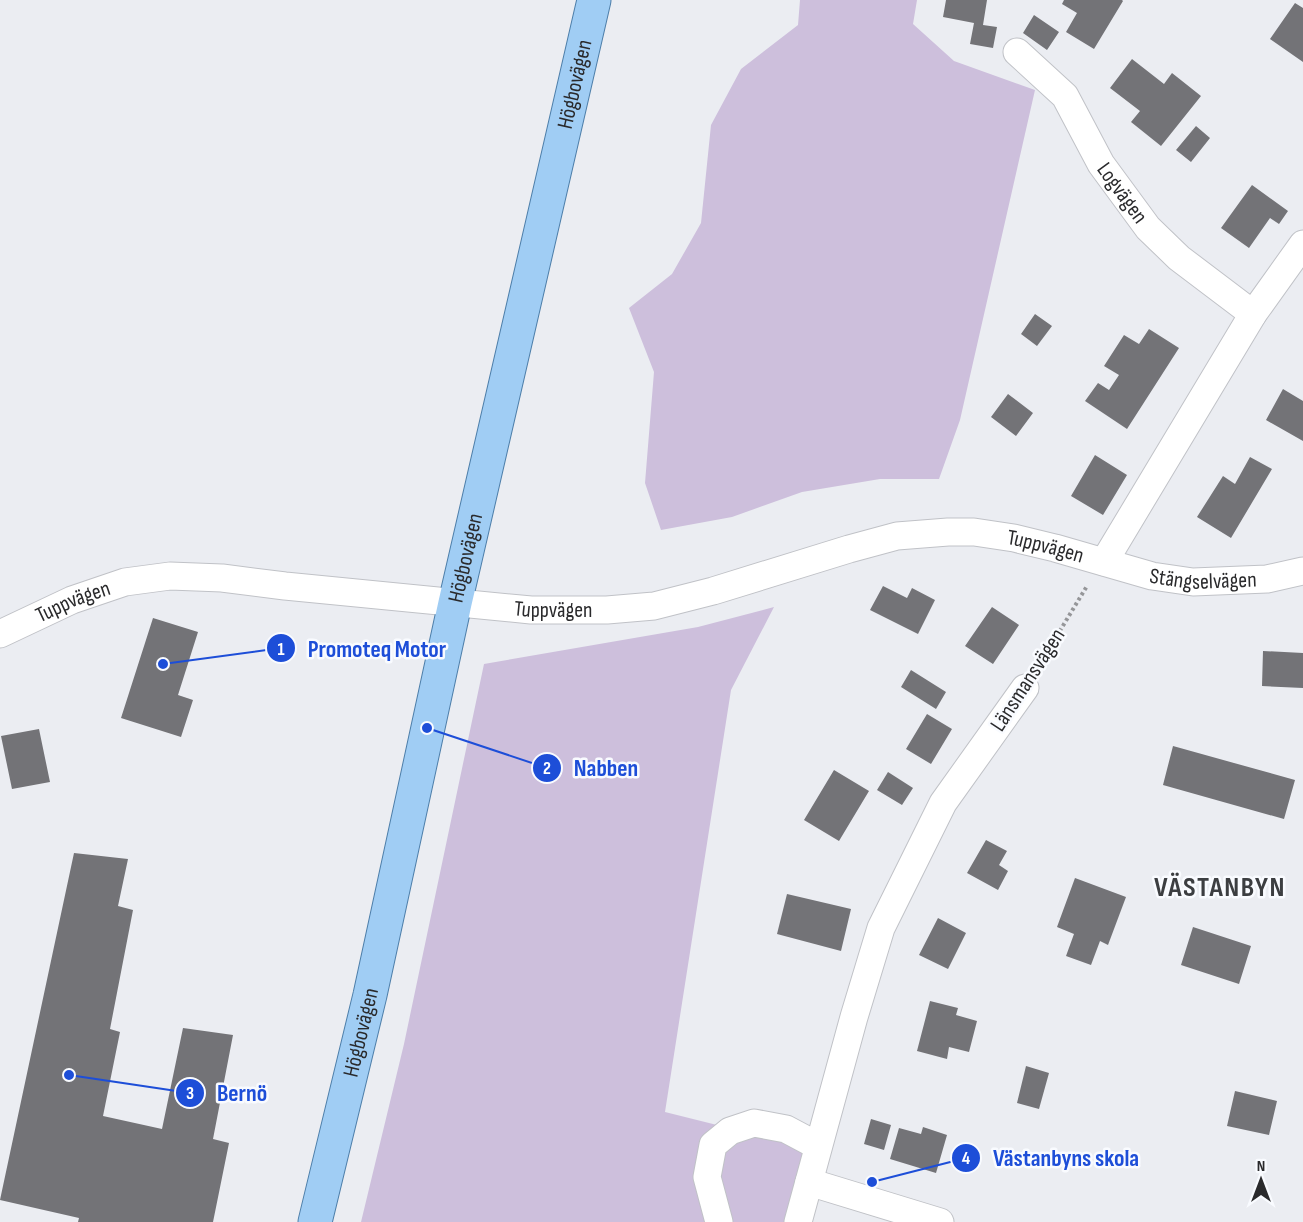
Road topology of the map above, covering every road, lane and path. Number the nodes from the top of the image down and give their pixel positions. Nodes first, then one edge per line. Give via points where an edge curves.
1 (594, 0) edge
2 (1017, 52) dead end
3 (1303, 244) edge
4 (1253, 314) junction
5 (1104, 562) junction
6 (1303, 571) edge
7 (455, 603) junction
8 (0, 634) edge
9 (1025, 688) joint
10 (818, 1146) junction
11 (809, 1182) junction
12 (315, 1222) edge
13 (719, 1222) edge
14 (798, 1222) edge
15 (940, 1222) edge

1 - 7 main road, Högbovägen
2 - 4 street, Logvägen via 1065,96 1101,164 1148,228 1179,258
3 - 4 street
4 - 5 street
5 - 6 street, Stängselvägen via 1152,576 1193,582 1267,579
5 - 7 street, Tuppvägen via 1014,538 948,532 897,536 654,606 531,610
5 - 9 path, Länsmansvägen
7 - 8 street, Tuppvägen via 170,576 125,582 72,600
7 - 12 main road, Högbovägen via 370,995
9 - 10 street, Länsmansvägen via 943,803 881,928
10 - 11 street, Länsmansvägen
10 - 13 street via 786,1129 754,1124 730,1131 713,1145 707,1177
11 - 14 street, Länsmansvägen
11 - 15 street

